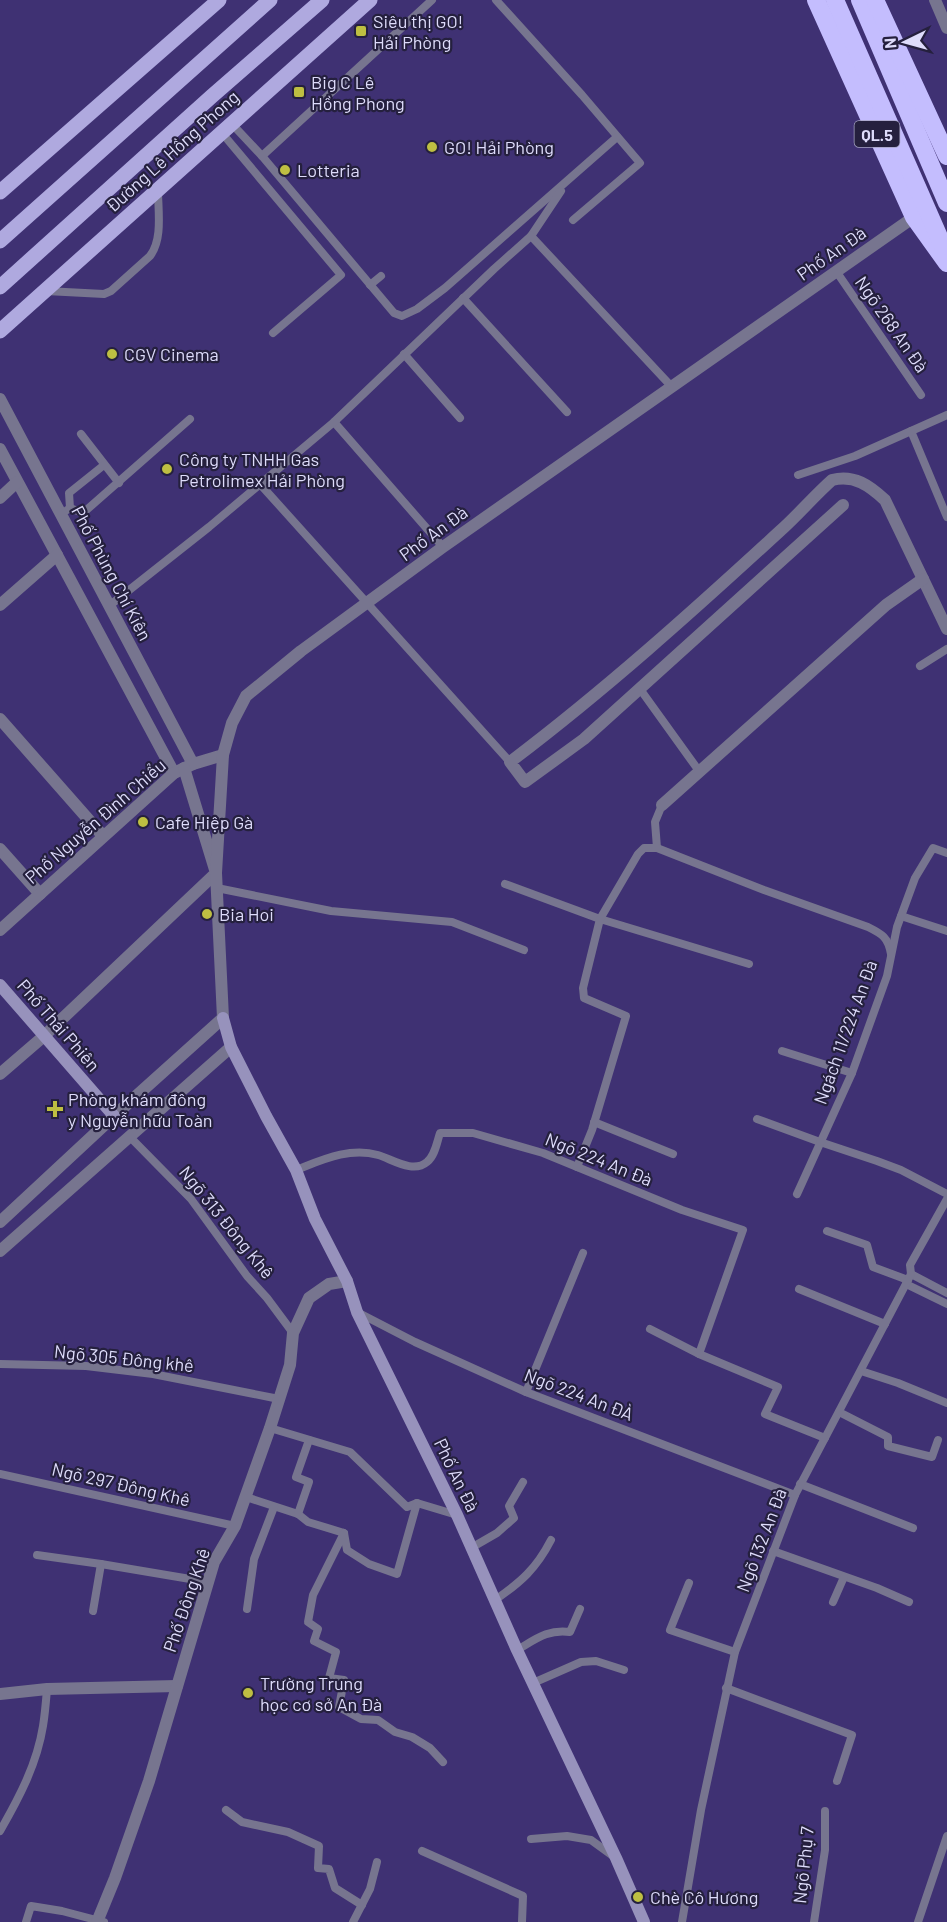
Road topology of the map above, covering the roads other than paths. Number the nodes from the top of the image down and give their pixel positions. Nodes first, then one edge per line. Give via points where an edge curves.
1 (219, 0) edge
2 (270, 0) edge
3 (322, 0) edge
4 (370, 0) edge
5 (432, 0) edge
6 (496, 0) edge
7 (816, 0) edge
8 (836, 0) edge
9 (860, 0) edge
10 (875, 0) edge
11 (934, 0) edge
12 (947, 28) edge
13 (582, 95) junction
14 (574, 102) dead end
15 (227, 129) junction
16 (617, 136) junction
17 (945, 148) edge
18 (262, 156) junction
19 (566, 183) junction
20 (158, 190) junction
21 (0, 192) edge
22 (947, 203) edge
23 (914, 217) junction
24 (573, 220) dead end
25 (531, 236) junction
26 (0, 241) edge
27 (947, 257) edge
28 (947, 263) edge
29 (836, 271) junction
30 (381, 276) dead end
31 (370, 285) junction
32 (0, 287) edge
33 (45, 291) junction
34 (463, 298) junction
35 (0, 331) edge
36 (273, 333) dead end
37 (404, 354) junction
38 (671, 386) junction
39 (921, 395) dead end
40 (0, 399) edge
41 (567, 412) dead end
42 (947, 416) edge
43 (460, 418) dead end
44 (190, 419) dead end
45 (334, 422) junction
46 (911, 431) junction
47 (81, 434) dead end
48 (0, 449) edge
49 (104, 465) junction
50 (798, 475) dead end
51 (17, 482) junction
52 (119, 483) junction
53 (260, 484) junction
54 (0, 498) edge
55 (843, 505) dead end
56 (66, 517) junction
57 (947, 517) edge
58 (49, 541) junction
59 (443, 547) junction
60 (57, 555) junction
61 (923, 579) junction
62 (366, 602) junction
63 (0, 605) edge
64 (109, 606) junction
65 (947, 628) edge
66 (947, 649) edge
67 (920, 666) dead end
68 (640, 688) junction
69 (0, 719) edge
70 (223, 754) junction
71 (510, 762) junction
72 (184, 769) junction
73 (699, 771) junction
74 (662, 805) joint
75 (103, 836) junction
76 (657, 848) junction
77 (0, 849) edge
78 (947, 853) edge
79 (216, 873) junction
80 (505, 884) dead end
81 (218, 888) junction
82 (40, 894) junction
83 (901, 916) junction
84 (600, 919) junction
85 (0, 930) edge
86 (947, 931) edge
87 (524, 950) dead end
88 (891, 954) junction
89 (749, 964) dead end
90 (0, 985) edge
91 (224, 1018) junction
92 (44, 1036) junction
93 (231, 1047) junction
94 (782, 1051) dead end
95 (0, 1074) edge
96 (852, 1074) junction
97 (114, 1116) junction
98 (757, 1119) dead end
99 (594, 1122) junction
100 (129, 1136) junction
101 (820, 1142) junction
102 (673, 1154) dead end
103 (577, 1167) junction
104 (296, 1170) junction
105 (797, 1194) dead end
106 (947, 1196) edge
107 (0, 1222) edge
108 (827, 1231) dead end
109 (0, 1251) edge
110 (583, 1254) dead end
111 (908, 1280) junction
112 (347, 1281) junction
113 (799, 1289) dead end
114 (947, 1293) edge
115 (947, 1304) edge
116 (357, 1312) junction
117 (885, 1324) junction
118 (650, 1329) dead end
119 (293, 1333) junction
120 (699, 1354) junction
121 (0, 1364) edge
122 (861, 1371) junction
123 (526, 1392) junction
124 (279, 1399) junction
125 (947, 1403) edge
126 (839, 1412) junction
127 (270, 1428) junction
128 (825, 1438) junction
129 (309, 1440) junction
130 (938, 1440) dead end
131 (0, 1474) edge
132 (523, 1482) dead end
133 (800, 1484) junction
134 (795, 1495) junction
135 (246, 1497) junction
136 (417, 1503) junction
137 (274, 1507) junction
138 (298, 1514) junction
139 (457, 1515) junction
140 (235, 1526) junction
141 (913, 1528) dead end
142 (344, 1533) junction
143 (551, 1540) dead end
144 (471, 1548) junction
145 (773, 1551) junction
146 (37, 1556) dead end
147 (101, 1564) junction
148 (844, 1577) junction
149 (208, 1582) junction
150 (689, 1583) dead end
151 (495, 1600) junction
152 (833, 1602) dead end
153 (909, 1602) dead end
154 (247, 1609) dead end
155 (580, 1609) dead end
156 (93, 1611) dead end
157 (517, 1650) junction
158 (735, 1652) junction
159 (624, 1670) dead end
160 (533, 1683) junction
161 (177, 1686) junction
162 (726, 1688) junction
163 (47, 1689) junction
164 (0, 1694) edge
165 (443, 1762) dead end
166 (837, 1781) dead end
167 (226, 1810) dead end
168 (825, 1811) dead end
169 (0, 1831) edge
170 (947, 1836) edge
171 (531, 1839) dead end
172 (422, 1851) dead end
173 (616, 1858) junction
174 (377, 1862) dead end
175 (362, 1905) junction
176 (100, 1921) edge
177 (26, 1922) edge
178 (353, 1922) edge
179 (522, 1922) edge
180 (644, 1922) edge
181 (682, 1922) edge
182 (814, 1922) edge
183 (918, 1922) edge

1 - 21 main road
2 - 26 main road
3 - 32 main road, Đường Lê Hồng Phong
4 - 15 main road, Đường Lê Hồng Phong
5 - 18 lane
6 - 13 lane
7 - 23 highway, QL.5
8 - 27 highway, QL.5
9 - 22 highway, QL.5
10 - 17 highway
11 - 12 street
13 - 14 lane
13 - 16 lane
15 - 18 lane
15 - 20 main road, Đường Lê Hồng Phong
15 - 36 lane via 341,275
16 - 19 lane
16 - 24 lane via 640,163
18 - 31 lane
19 - 25 lane
19 - 31 lane via 417,309 405,315 394,313
20 - 33 main road, Đường Lê Hồng Phong
20 - 33 lane via 155,249 111,291
23 - 28 highway, QL.5
23 - 29 street, Phố An Đà
25 - 34 lane
25 - 38 lane
29 - 38 street, Phố An Đà
29 - 39 lane, Ngõ 268 An Đà
30 - 31 lane
33 - 35 main road, Đường Lê Hồng Phong
34 - 37 lane
34 - 41 lane
37 - 43 lane
37 - 45 lane
38 - 59 street, Phố An Đà
40 - 56 street, Phố Phùng Chí Kiên
42 - 46 lane
44 - 52 lane
45 - 53 lane
45 - 59 lane
46 - 50 lane
46 - 57 lane
47 - 49 lane
48 - 51 street
49 - 52 lane
49 - 56 lane via 69,493
51 - 54 street
51 - 58 street
52 - 56 lane via 83,513
53 - 62 lane
53 - 64 lane
55 - 68 street
56 - 58 street
56 - 64 street, Phố Phùng Chí Kiên
58 - 60 street
59 - 62 street, Phố An Đà
60 - 63 street
60 - 72 street
61 - 65 street
61 - 71 street via 885,500 859,481 832,480 669,630
61 - 73 street via 886,605
62 - 70 street, Phố An Đà via 246,696 232,723
62 - 71 lane
64 - 72 street, Phố Phùng Chí Kiên
66 - 67 lane
68 - 71 street via 584,740 525,782
68 - 73 lane
69 - 75 street
70 - 72 street, Phố Nguyễn Đình Chiểu
70 - 79 street, Phố An Đà
72 - 75 street, Phố Nguyễn Đình Chiểu
72 - 79 street
73 - 74 street
74 - 76 lane via 655,822
75 - 82 street, Phố Nguyễn Đình Chiểu
76 - 84 lane via 644,848 638,854
76 - 88 lane via 868,927 889,943
77 - 82 street
78 - 83 lane, Ngách 11/224 An Đà via 933,848 915,878
79 - 81 street, Phố An Đà
79 - 92 street
80 - 84 lane
81 - 87 lane via 332,912 452,921
81 - 91 street, Phố An Đà
82 - 85 street, Phố Nguyễn Đình Chiểu
83 - 86 lane
83 - 88 lane, Ngách 11/224 An Đà
84 - 89 lane
84 - 99 lane via 584,998 626,1016
88 - 96 lane, Ngách 11/224 An Đà
90 - 92 street, Phố Thái Phiên
91 - 93 street, Phố An Đà
91 - 97 street
92 - 95 street
92 - 97 street, Phố Thái Phiên
93 - 100 street
93 - 104 street, Phố An Đà
94 - 96 lane
96 - 101 lane, Ngách 11/224 An Đà
97 - 107 street
98 - 101 lane
99 - 102 lane
99 - 103 lane
100 - 109 street
100 - 119 lane, Ngõ 313 Đông Khê via 191,1199
101 - 105 lane, Ngách 11/224 An Đà
101 - 106 lane via 901,1170
103 - 104 lane, Ngõ 224 An Đà via 473,1133 440,1133 432,1155 419,1166 407,1166 377,1155 352,1154 331,1156
103 - 120 lane, Ngõ 224 An Đà via 743,1230
104 - 112 street, Phố An Đà via 315,1219
106 - 111 lane, Ngõ 132 An Đà via 910,1265
108 - 111 lane via 867,1245 873,1267
110 - 123 lane
111 - 114 lane
111 - 115 lane
111 - 117 lane, Ngõ 132 An Đà
112 - 116 street, Phố An Đà
112 - 119 street, Phố Đông Khê via 329,1284 309,1299
113 - 117 lane
116 - 123 lane, Ngõ 224 An ĐÀ
116 - 139 street, Phố An Đà
117 - 122 lane, Ngõ 132 An Đà
118 - 120 lane
119 - 124 street, Phố Đông Khê via 290,1365
120 - 128 lane via 778,1387 765,1414
121 - 124 lane, Ngõ 305 Đông khê via 86,1366 153,1374
122 - 125 lane
122 - 126 lane, Ngõ 132 An Đà
123 - 134 lane, Ngõ 224 An ĐÀ
124 - 127 street, Phố Đông Khê
126 - 128 lane, Ngõ 132 An Đà
126 - 130 lane via 888,1437 888,1446 932,1457
127 - 129 lane
127 - 135 street, Phố Đông Khê
128 - 133 lane, Ngõ 132 An Đà
129 - 136 lane via 350,1452 407,1507
129 - 138 lane via 296,1477 309,1482
131 - 140 lane, Ngõ 297 Đông Khê
132 - 144 lane via 509,1506 514,1518
133 - 134 lane, Ngõ 132 An Đà
133 - 141 lane
134 - 145 lane, Ngõ 132 An Đà
135 - 137 lane
135 - 140 street, Phố Đông Khê
136 - 139 lane
136 - 142 lane via 397,1574 369,1564 347,1550
137 - 138 lane
137 - 154 lane via 254,1559
138 - 142 lane via 308,1522
139 - 144 street, Phố An Đà
140 - 149 street, Phố Đông Khê via 214,1562
142 - 165 lane via 313,1595 308,1622 318,1629 314,1641 336,1652 328,1678 344,1680 339,1707 412,1737
143 - 151 lane via 527,1576
144 - 151 street, Phố An Đà
145 - 148 lane
145 - 158 lane, Ngõ 132 An Đà
146 - 147 lane
147 - 149 lane
147 - 156 lane
148 - 152 lane
148 - 153 lane
149 - 161 street, Phố Đông Khê
150 - 158 lane via 670,1630
151 - 157 street, Phố An Đà
155 - 157 lane via 570,1632 550,1632
157 - 160 street, Phố An Đà
158 - 162 lane, Ngõ 132 An Đà
159 - 160 lane via 589,1660
160 - 173 street, Phố An Đà
161 - 163 street
161 - 176 street, Phố Đông Khê via 149,1782
162 - 166 lane via 852,1735
162 - 181 lane, Ngõ 132 An Đà
163 - 164 street
163 - 169 lane via 43,1728 30,1772
167 - 175 lane via 242,1822 288,1832 319,1846 318,1868 329,1869 335,1888
168 - 182 lane, Ngõ Phụ 7 via 825,1850
170 - 183 lane
171 - 173 lane via 567,1836 591,1840
172 - 179 lane via 523,1896
173 - 180 street, Phố An Đà
174 - 175 lane
175 - 178 lane
176 - 177 lane via 31,1906

